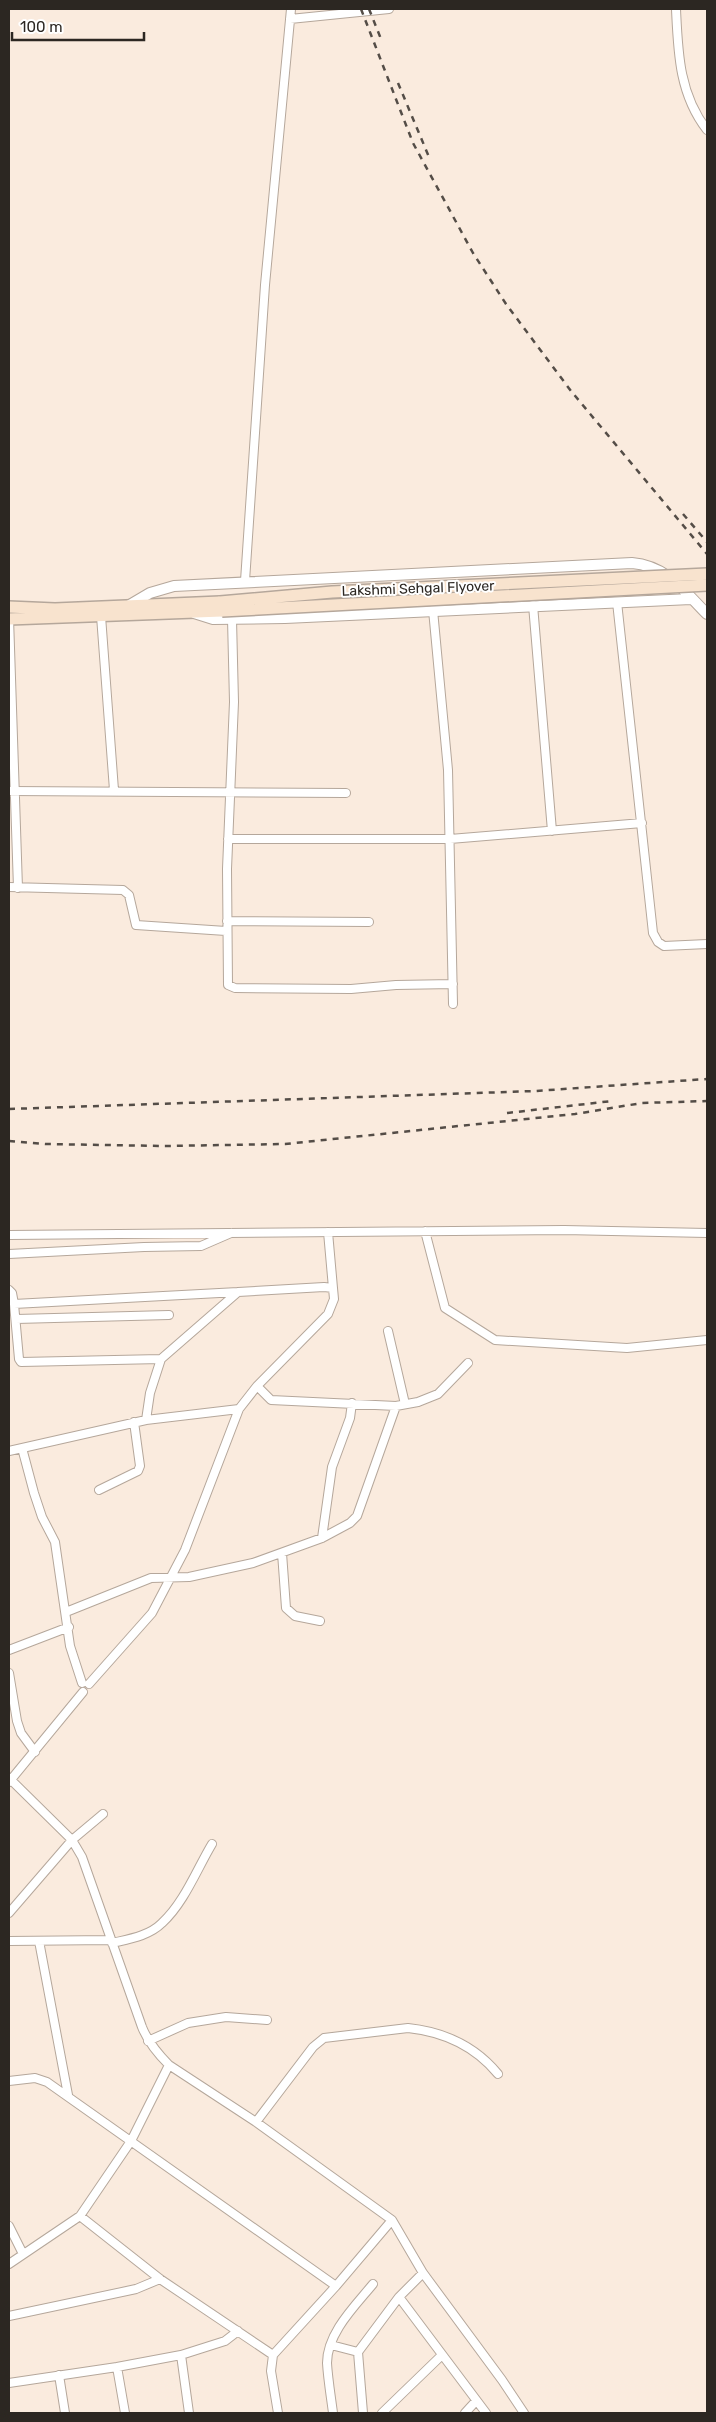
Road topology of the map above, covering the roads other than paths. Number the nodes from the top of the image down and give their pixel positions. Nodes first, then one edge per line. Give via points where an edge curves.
1 (291, 9) edge
2 (390, 9) edge
3 (676, 9) edge
4 (290, 19) junction
5 (707, 130) edge
6 (707, 574) edge
7 (245, 581) junction
8 (707, 585) edge
9 (691, 599) junction
10 (617, 602) junction
11 (533, 605) junction
12 (128, 606) junction
13 (9, 607) edge
14 (221, 607) junction
15 (433, 610) junction
16 (191, 613) junction
17 (707, 614) edge
18 (101, 616) junction
19 (9, 618) edge
20 (232, 619) junction
21 (10, 683) edge
22 (11, 734) edge
23 (114, 790) junction
24 (12, 791) edge
25 (230, 791) junction
26 (346, 793) dead end
27 (642, 823) junction
28 (552, 831) junction
29 (228, 839) junction
30 (450, 839) junction
31 (9, 887) edge
32 (18, 888) junction
33 (227, 921) junction
34 (369, 922) dead end
35 (226, 930) junction
36 (707, 944) edge
37 (453, 984) junction
38 (453, 1004) dead end
39 (425, 1231) junction
40 (328, 1232) junction
41 (232, 1233) junction
42 (707, 1233) edge
43 (9, 1235) edge
44 (9, 1254) edge
45 (332, 1288) junction
46 (9, 1290) edge
47 (238, 1292) junction
48 (14, 1304) junction
49 (169, 1315) dead end
50 (16, 1319) junction
51 (388, 1331) dead end
52 (707, 1340) edge
53 (161, 1358) junction
54 (468, 1363) dead end
55 (257, 1386) junction
56 (352, 1403) junction
57 (405, 1404) junction
58 (396, 1406) junction
59 (239, 1409) junction
60 (146, 1420) junction
61 (134, 1422) junction
62 (22, 1448) junction
63 (9, 1451) edge
64 (99, 1490) dead end
65 (322, 1538) junction
66 (282, 1553) junction
67 (171, 1577) junction
68 (66, 1612) junction
69 (320, 1621) dead end
70 (69, 1627) junction
71 (9, 1649) edge
72 (9, 1673) edge
73 (86, 1683) junction
74 (35, 1752) junction
75 (9, 1780) edge
76 (103, 1814) dead end
77 (72, 1840) junction
78 (212, 1844) dead end
79 (10, 1908) edge
80 (38, 1941) junction
81 (111, 1941) junction
82 (9, 1942) edge
83 (268, 2020) dead end
84 (148, 2041) junction
85 (169, 2066) junction
86 (498, 2074) dead end
87 (9, 2081) edge
88 (68, 2095) junction
89 (256, 2122) junction
90 (131, 2141) junction
91 (80, 2216) junction
92 (392, 2220) junction
93 (9, 2226) edge
94 (23, 2254) junction
95 (9, 2264) edge
96 (423, 2274) junction
97 (160, 2279) junction
98 (374, 2284) dead end
99 (336, 2286) junction
100 (399, 2297) junction
101 (9, 2316) edge
102 (238, 2331) junction
103 (330, 2344) junction
104 (358, 2352) junction
105 (181, 2355) junction
106 (273, 2355) junction
107 (442, 2355) junction
108 (117, 2367) junction
109 (60, 2375) junction
110 (9, 2383) edge
111 (476, 2401) junction
112 (66, 2413) edge
113 (125, 2413) edge
114 (189, 2413) edge
115 (278, 2413) edge
116 (333, 2413) edge
117 (363, 2413) edge
118 (382, 2413) edge
119 (465, 2413) edge
120 (486, 2413) edge
121 (524, 2413) edge

1 - 4 street
2 - 4 street
3 - 5 street via 685,90
4 - 7 street via 265,285
6 - 14 main road, Lakshmi Sehgal Flyover, bridge via 332,592
7 - 9 street via 632,563 654,567 666,574
7 - 12 street via 174,586 150,593
8 - 14 main road, Lakshmi Sehgal Flyover, bridge
9 - 10 street
9 - 17 street
10 - 11 street
10 - 27 street
11 - 15 street
11 - 28 street
12 - 13 main road, Lakshmi Sehgal Flyover
12 - 14 main road, Lakshmi Sehgal Flyover
14 - 16 main road, Lakshmi Sehgal Flyover
15 - 20 street
15 - 30 street via 448,770
16 - 18 main road, Lakshmi Sehgal Flyover
16 - 20 street via 213,619
18 - 19 main road, Lakshmi Sehgal Flyover
18 - 23 street
19 - 21 street
20 - 25 street via 234,702
21 - 22 street
22 - 24 street
23 - 24 street
23 - 25 street
24 - 32 street
25 - 26 street
25 - 29 street
27 - 28 street
27 - 36 street via 653,933 664,946
28 - 30 street
29 - 30 street
29 - 33 street
30 - 37 street
31 - 32 street
32 - 35 street via 123,890 129,895 136,925
33 - 34 street
33 - 35 street
35 - 37 street via 227,982 230,987 351,989
37 - 38 street
39 - 40 street
39 - 42 street
39 - 52 street via 445,1308 490,1339 627,1348
40 - 41 street
40 - 45 street
41 - 43 street
41 - 44 street via 201,1246
45 - 47 street
45 - 55 street via 334,1300 328,1314
46 - 48 street
47 - 48 street
47 - 53 street
48 - 50 street
49 - 50 street
50 - 53 street via 19,1359 25,1364
51 - 57 street
53 - 60 street
54 - 57 street via 438,1394
55 - 56 street via 271,1400
55 - 59 street
56 - 58 street
56 - 65 street via 350,1418 332,1467
57 - 58 street
58 - 65 street via 357,1516
59 - 60 street
59 - 67 street via 185,1550
60 - 61 street
61 - 62 street
61 - 64 street via 138,1471
62 - 63 street
62 - 68 street via 42,1517 56,1542
65 - 66 street
66 - 67 street via 222,1572
66 - 69 street via 286,1608 296,1616
67 - 68 street via 151,1578
67 - 73 street via 152,1613
68 - 70 street
70 - 71 street
70 - 73 street via 74,1661
72 - 74 street via 21,1734
73 - 74 street via 80,1687 83,1692
74 - 75 street
75 - 77 street
76 - 77 street
77 - 79 street
77 - 81 street via 84,1863
78 - 81 street via 162,1924 142,1936
80 - 81 street
80 - 82 street
80 - 88 street
81 - 84 street
83 - 84 street via 226,2017 188,2023
84 - 85 street
85 - 89 street
85 - 90 street
86 - 89 street via 487,2061 457,2040 419,2029 324,2038 313,2047
87 - 88 street via 35,2078
88 - 90 street
89 - 92 street
90 - 91 street
90 - 99 street
91 - 94 street
91 - 97 street
92 - 96 street
92 - 99 street
93 - 94 street
94 - 95 street
96 - 100 street
96 - 121 street
97 - 101 street via 136,2290
97 - 102 street
98 - 103 street
99 - 106 street
100 - 104 street
100 - 107 street
102 - 105 street via 225,2341
102 - 106 street
103 - 104 street
103 - 116 street via 327,2362
104 - 117 street
105 - 108 street
105 - 114 street
106 - 115 street via 271,2371
107 - 111 street
107 - 118 street
108 - 109 street
108 - 113 street
109 - 110 street
109 - 112 street
111 - 119 street
111 - 120 street

